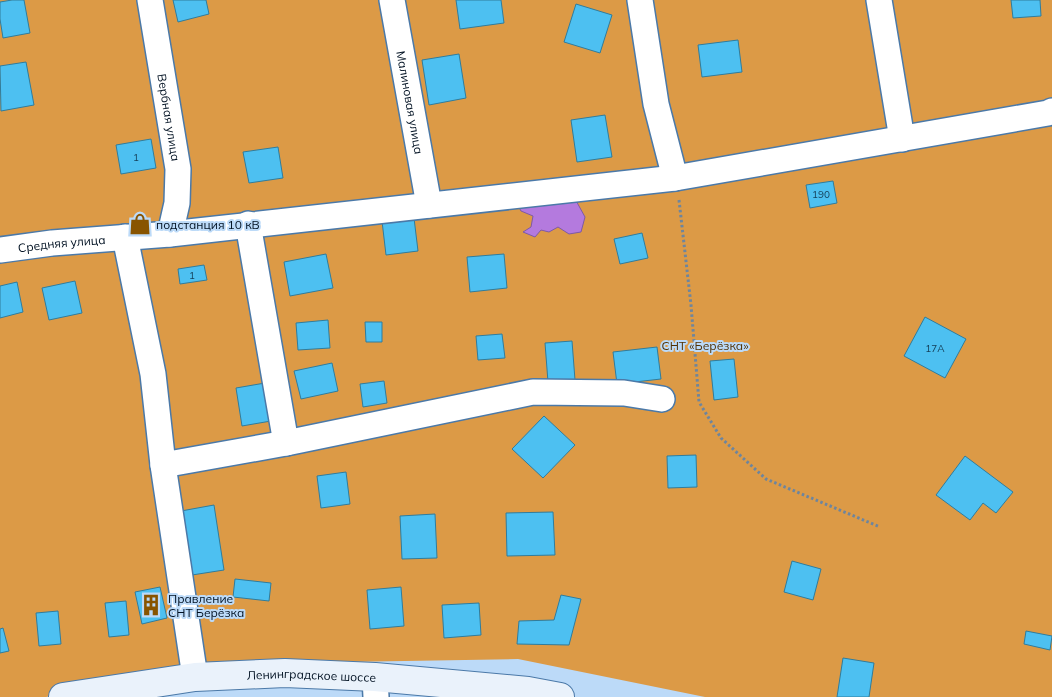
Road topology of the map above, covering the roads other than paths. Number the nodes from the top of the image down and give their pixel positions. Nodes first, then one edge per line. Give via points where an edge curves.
1 (150, 0) edge
2 (392, 0) edge
3 (640, 0) edge
4 (879, 0) edge
5 (1052, 111) edge
6 (902, 139) junction
7 (675, 178) junction
8 (428, 204) junction
9 (248, 224) junction
10 (170, 234) junction
11 (125, 237) junction
12 (0, 250) edge
13 (662, 399) dead end
14 (286, 443) junction
15 (163, 465) junction
16 (195, 678) junction
17 (375, 687) edge
18 (528, 694) edge
19 (76, 696) edge
20 (560, 697) edge

1 - 10 street, Вербная улица via 178,169 177,203
2 - 8 street, Малиновая улица
3 - 7 street via 656,104
4 - 6 street
5 - 6 street, Средняя улица
6 - 7 street, Средняя улица
7 - 8 street, Средняя улица
8 - 9 street, Средняя улица
9 - 10 street, Средняя улица
9 - 14 street
10 - 11 street, Средняя улица
11 - 12 street, Средняя улица
11 - 15 street via 153,374
13 - 14 street via 624,393 533,392
14 - 15 street
15 - 16 street
16 - 17 main road, Ленинградское шоссе via 286,673
16 - 19 main road, Ленинградское шоссе
17 - 18 main road, Ленинградское шоссе
18 - 20 main road, Ленинградское шоссе

